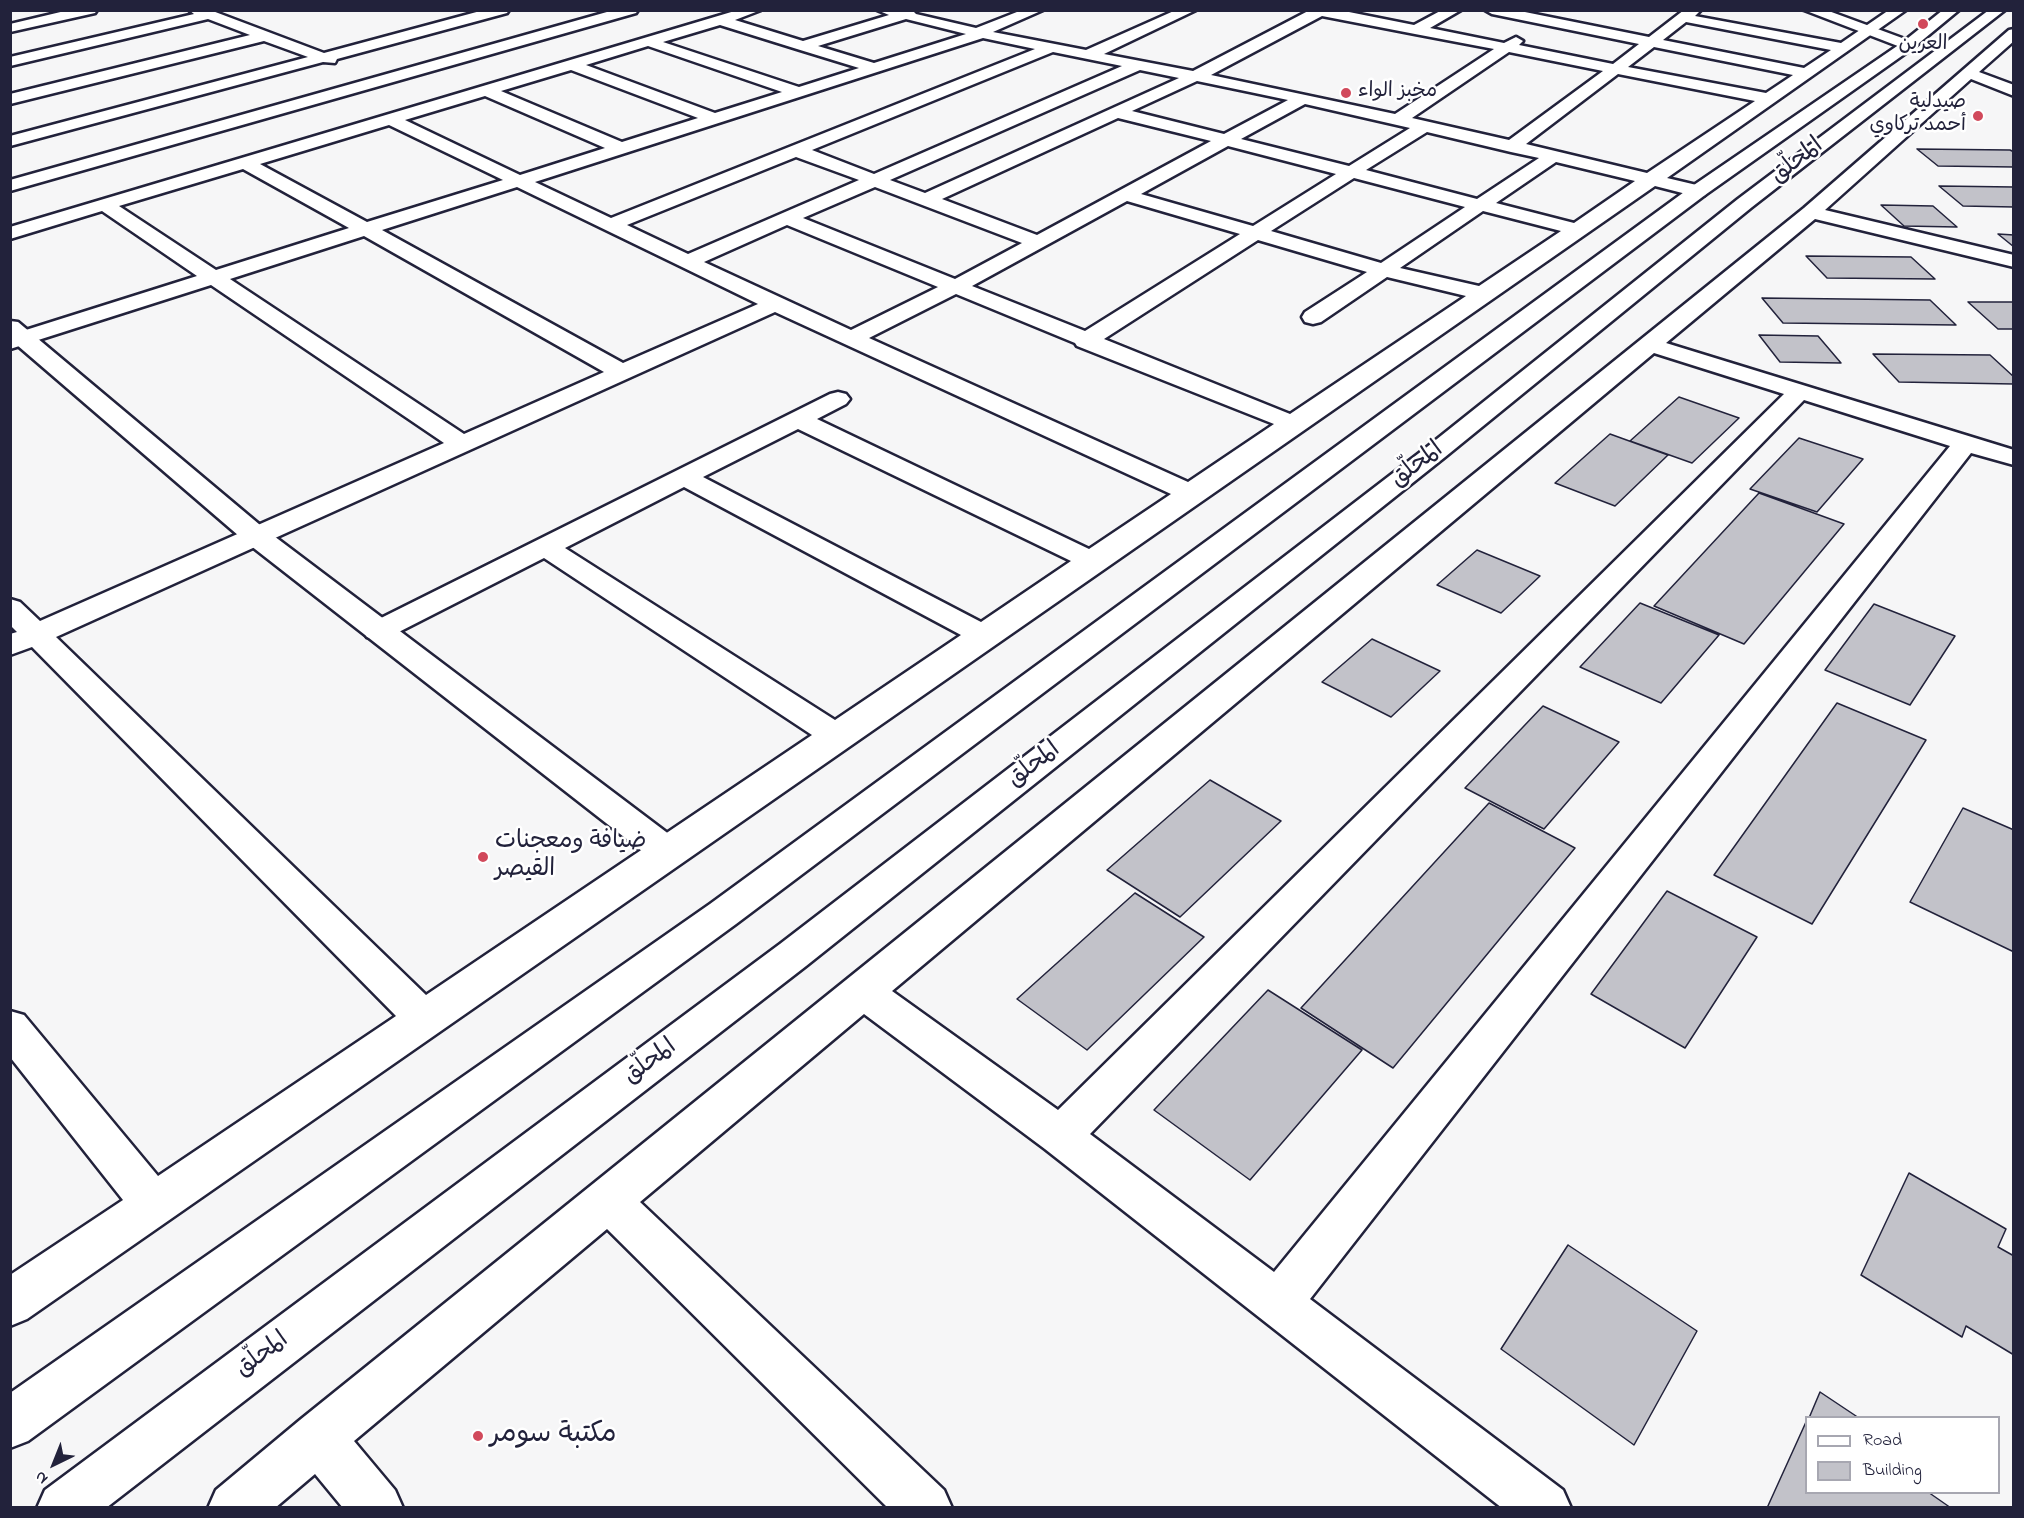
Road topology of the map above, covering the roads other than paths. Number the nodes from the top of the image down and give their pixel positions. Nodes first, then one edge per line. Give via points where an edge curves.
1 (90, 10) edge
2 (502, 10) edge
3 (631, 10) edge
4 (754, 10) edge
5 (884, 10) edge
6 (1036, 10) edge
7 (1189, 10) edge
8 (1454, 10) edge
9 (1492, 10) edge
10 (1569, 10) edge
11 (1811, 10) edge
12 (1838, 10) edge
13 (1952, 10) edge
14 (1998, 10) edge
15 (1321, 11) edge
16 (202, 13) edge
17 (911, 13) edge
18 (1689, 14) edge
19 (720, 20) junction
20 (1550, 22) junction
21 (10, 28) edge
22 (1872, 29) edge
23 (1415, 30) junction
24 (2013, 33) edge
25 (979, 34) junction
26 (265, 36) junction
27 (1913, 41) junction
28 (649, 42) junction
29 (1653, 42) junction
30 (802, 46) junction
31 (1051, 48) junction
32 (1505, 48) junction
33 (1088, 55) junction
34 (324, 58) junction
35 (10, 62) edge
36 (572, 65) junction
37 (1138, 65) junction
38 (874, 68) junction
39 (1614, 69) junction
40 (1808, 73) junction
41 (1968, 73) junction
42 (1196, 76) junction
43 (384, 81) junction
44 (404, 89) dead end
45 (487, 91) junction
46 (798, 92) junction
47 (2013, 92) edge
48 (423, 96) dead end
49 (10, 99) edge
50 (1302, 99) junction
51 (1770, 99) junction
52 (443, 104) junction
53 (1115, 112) junction
54 (715, 119) junction
55 (392, 120) junction
56 (1398, 120) junction
57 (1424, 126) junction
58 (10, 141) edge
59 (1224, 141) junction
60 (1511, 147) junction
61 (621, 148) junction
62 (796, 151) junction
63 (1552, 157) junction
64 (246, 163) junction
65 (1348, 174) junction
66 (874, 180) junction
67 (1653, 180) junction
68 (518, 181) junction
69 (10, 186) edge
70 (1698, 191) junction
71 (1125, 195) junction
72 (926, 199) junction
73 (105, 205) junction
74 (1481, 207) junction
75 (1811, 212) junction
76 (786, 219) junction
77 (611, 225) junction
78 (363, 230) junction
79 (1579, 230) junction
80 (1256, 232) junction
81 (10, 233) edge
82 (1039, 242) junction
83 (2013, 261) edge
84 (687, 262) junction
85 (1384, 270) junction
86 (214, 277) junction
87 (955, 288) junction
88 (1485, 294) junction
89 (775, 304) junction
90 (1313, 317) dead end
91 (14, 336) edge
92 (851, 339) junction
93 (1085, 340) junction
94 (1650, 345) junction
95 (622, 372) junction
96 (1800, 391) junction
97 (838, 399) dead end
98 (798, 419) junction
99 (1295, 424) junction
100 (1966, 443) junction
101 (462, 444) junction
102 (2013, 458) edge
103 (684, 477) junction
104 (1194, 494) junction
105 (256, 536) junction
106 (545, 547) junction
107 (1094, 562) junction
108 (10, 608) edge
109 (378, 632) junction
110 (985, 636) junction
111 (24, 640) edge
112 (838, 737) junction
113 (669, 853) junction
114 (862, 991) junction
115 (426, 1019) junction
116 (10, 1028) edge
117 (1060, 1136) junction
118 (608, 1200) junction
119 (154, 1205) junction
120 (10, 1303) edge
121 (1278, 1303) junction
122 (10, 1423) edge
123 (318, 1438) junction
124 (63, 1508) edge
125 (234, 1508) edge
126 (377, 1508) edge
127 (926, 1508) edge
128 (1545, 1508) edge

1 - 21 main road
2 - 34 main road
3 - 43 main road
4 - 19 main road
5 - 17 main road
6 - 25 main road
7 - 33 main road
8 - 23 main road
9 - 20 main road
10 - 20 main road
11 - 22 main road
12 - 22 main road
13 - 27 main road, المحلّق
14 - 124 main road, المحلّق via 1745,203 1426,460 793,956
15 - 23 main road
15 - 42 main road
16 - 26 main road
16 - 35 main road
17 - 25 main road
17 - 30 main road
18 - 22 main road
18 - 29 main road
19 - 28 main road
19 - 30 main road
20 - 29 main road
20 - 32 main road
22 - 27 main road
22 - 40 main road
23 - 32 main road
24 - 41 main road
25 - 31 main road
25 - 38 main road
26 - 34 main road
26 - 49 main road
27 - 70 main road, المحلّق
28 - 36 main road
28 - 46 main road
29 - 39 main road
29 - 40 main road
30 - 38 main road
31 - 33 main road
31 - 62 main road
32 - 39 main road
32 - 56 main road
33 - 37 main road
34 - 43 main road
34 - 58 main road
36 - 45 main road
36 - 54 main road
37 - 42 main road
37 - 66 main road
38 - 46 main road
39 - 51 main road
39 - 60 main road
40 - 51 main road
41 - 47 main road
41 - 75 main road
42 - 50 main road
42 - 53 main road
43 - 44 main road
43 - 69 main road
45 - 52 main road
45 - 61 main road
46 - 54 main road
48 - 52 main road
50 - 56 main road
50 - 59 main road
51 - 67 main road
52 - 55 main road
53 - 59 main road
53 - 72 main road
54 - 61 main road
55 - 64 main road
55 - 68 main road
56 - 57 main road
57 - 60 main road
57 - 65 main road
59 - 65 main road
59 - 71 main road
60 - 63 main road
61 - 68 main road
62 - 66 main road
62 - 77 main road
63 - 67 main road
63 - 74 main road
64 - 73 main road
64 - 78 main road
65 - 74 main road
65 - 80 main road
66 - 72 main road
66 - 76 main road
67 - 70 main road
67 - 79 main road
68 - 77 main road
68 - 78 main road
70 - 122 main road, المحلّق via 723,914
71 - 80 main road
71 - 82 main road
72 - 82 main road
73 - 81 main road
73 - 86 main road
74 - 79 main road
74 - 85 main road
75 - 83 main road
75 - 94 main road
76 - 84 main road
76 - 87 main road
77 - 84 main road
78 - 86 main road
78 - 95 main road
79 - 88 main road
80 - 85 main road
80 - 93 main road
82 - 87 main road
84 - 89 main road
85 - 88 main road
85 - 90 main road
86 - 91 main road
86 - 101 main road
87 - 92 main road
87 - 93 main road
88 - 99 main road
89 - 92 main road
89 - 95 main road
91 - 105 main road
92 - 104 main road
93 - 99 main road
94 - 96 main road
94 - 114 main road
95 - 101 main road
96 - 100 main road
96 - 117 main road
97 - 98 main road
98 - 103 main road
98 - 107 main road
99 - 104 main road
100 - 102 main road
100 - 121 main road
101 - 105 main road
103 - 106 main road
103 - 110 main road
104 - 107 main road
105 - 109 main road
105 - 111 main road
106 - 109 main road
106 - 112 main road
107 - 110 main road
108 - 111 main road
109 - 113 main road
110 - 112 main road
111 - 115 main road
112 - 113 main road
113 - 115 main road
114 - 117 main road
114 - 118 main road
115 - 119 main road
116 - 119 main road
117 - 121 main road
118 - 123 main road
118 - 127 main road
119 - 120 main road
121 - 128 main road
123 - 125 main road
123 - 126 main road

